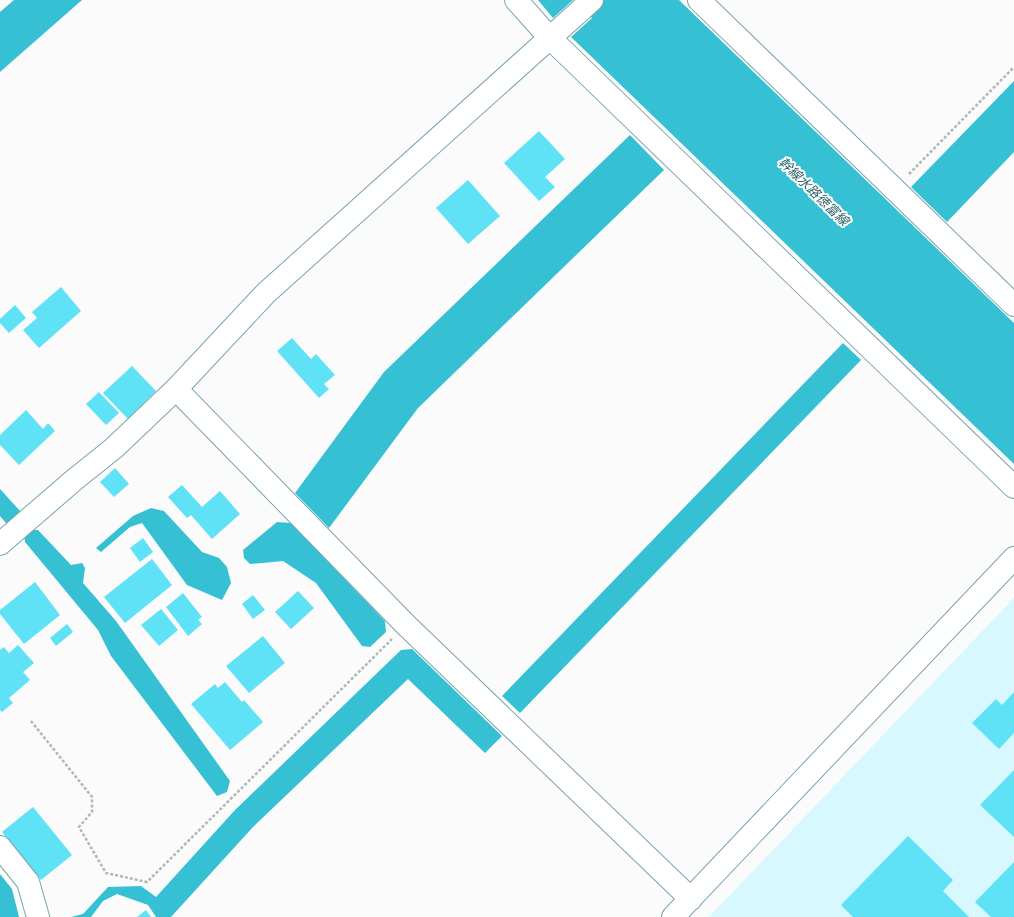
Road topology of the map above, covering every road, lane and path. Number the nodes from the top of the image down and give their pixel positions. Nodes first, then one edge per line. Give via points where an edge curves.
1 (516, 0) edge
2 (592, 0) edge
3 (699, 0) edge
4 (550, 38) junction
5 (1014, 67) edge
6 (894, 189) junction
7 (1014, 305) edge
8 (176, 389) junction
9 (1014, 486) edge
10 (0, 544) edge
11 (1014, 558) edge
12 (406, 625) junction
13 (31, 721) dead end
14 (0, 847) edge
15 (691, 899) junction
16 (38, 917) edge
17 (673, 917) edge

1 - 4 street
2 - 4 street
3 - 6 street
4 - 8 street via 266,293
4 - 9 street
5 - 6 path
6 - 7 street
8 - 10 street via 114,448
8 - 12 street
11 - 15 street
12 - 13 path via 147,882 106,873 79,827 92,812 92,797
12 - 15 street
14 - 16 street via 28,882
15 - 17 street

